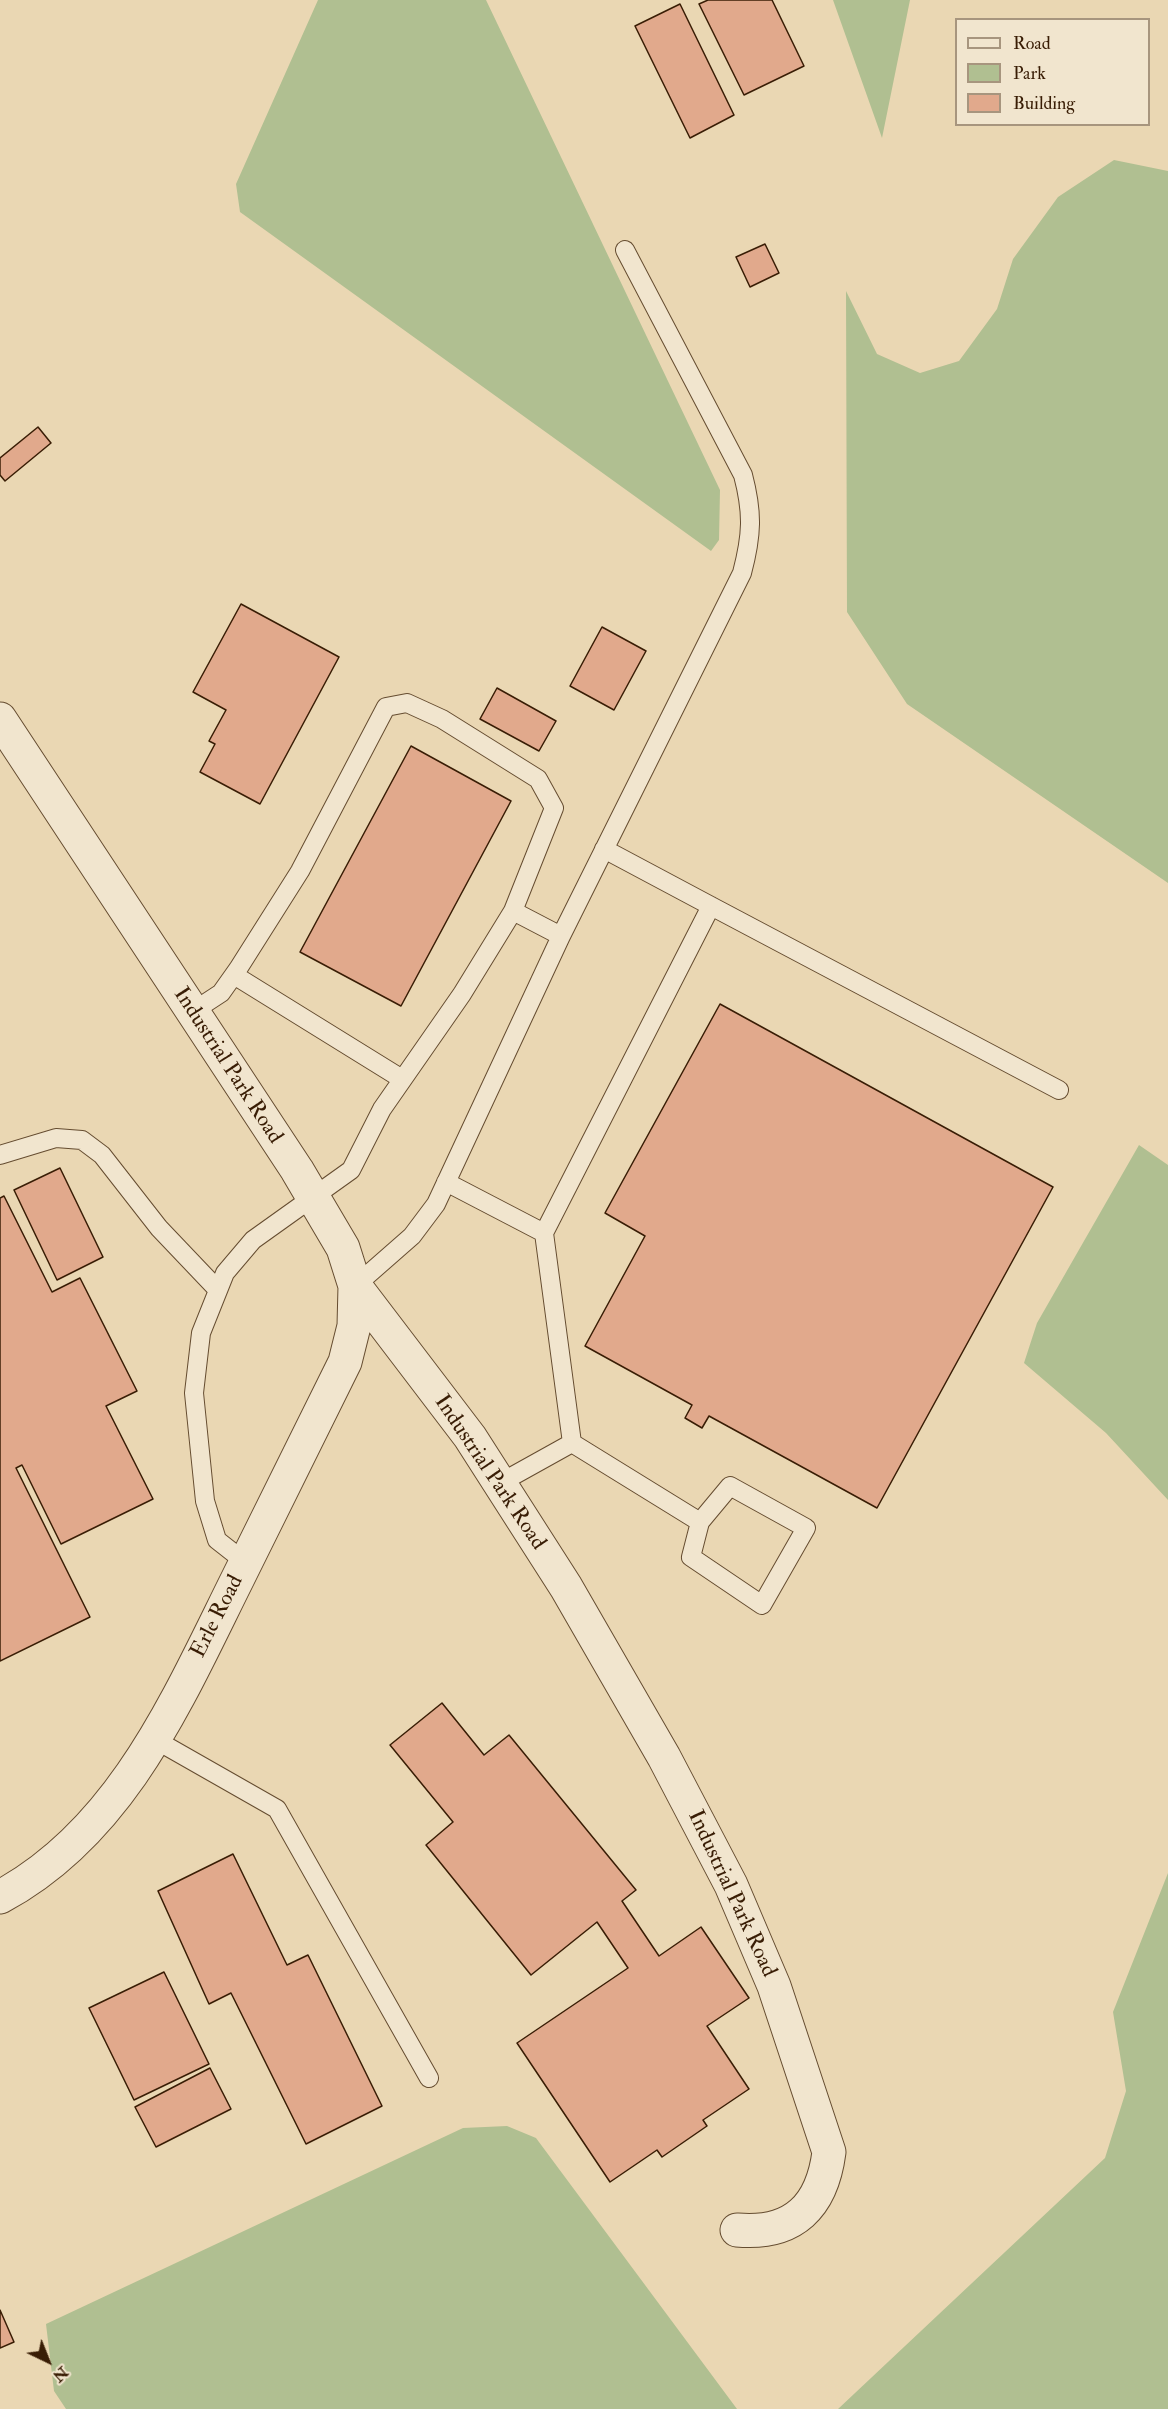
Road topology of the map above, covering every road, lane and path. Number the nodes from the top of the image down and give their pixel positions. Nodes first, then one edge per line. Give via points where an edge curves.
1 (625, 250) dead end
2 (0, 718) edge
3 (604, 849) junction
4 (711, 906) junction
5 (513, 911) junction
6 (561, 936) junction
7 (234, 975) junction
8 (192, 1012) junction
9 (402, 1079) junction
10 (1059, 1090) dead end
11 (0, 1155) edge
12 (446, 1182) junction
13 (313, 1197) junction
14 (544, 1233) junction
15 (355, 1286) junction
16 (218, 1290) junction
17 (572, 1443) junction
18 (500, 1483) junction
19 (699, 1521) junction
20 (245, 1562) junction
21 (154, 1739) junction
22 (0, 1897) edge
23 (429, 2078) dead end
24 (737, 2230) dead end

1 - 3 lane via 743,475 751,508 751,540 742,573
2 - 8 street, Industrial Park Road
3 - 4 lane
3 - 6 lane
4 - 10 lane
4 - 14 lane
5 - 6 lane
5 - 7 lane via 554,808 538,779 442,719 407,703 386,707 300,871
5 - 9 lane via 462,994
6 - 12 lane
7 - 8 lane via 221,993
7 - 9 lane
8 - 13 street, Industrial Park Road
9 - 13 lane via 351,1170
11 - 16 lane via 56,1138 82,1140 102,1155 159,1228
12 - 14 lane
12 - 15 lane via 436,1204 412,1236
13 - 15 street, Industrial Park Road via 343,1248
13 - 16 lane via 254,1240 225,1274
14 - 17 lane
15 - 18 street, Industrial Park Road via 470,1437
15 - 20 street, Erle Road via 354,1326 345,1362
16 - 20 lane via 201,1333 194,1394 197,1427 205,1501 217,1540
17 - 18 lane
17 - 19 lane
18 - 24 street, Industrial Park Road via 566,1587 731,1885 774,1986 806,2079 829,2152 826,2177 819,2193 796,2218 778,2228
19 - 19 lane via 691,1557 762,1605 807,1528 730,1486
20 - 21 street, Erle Road
21 - 22 street, Erle Road via 114,1801 64,1852
21 - 23 lane via 277,1809

